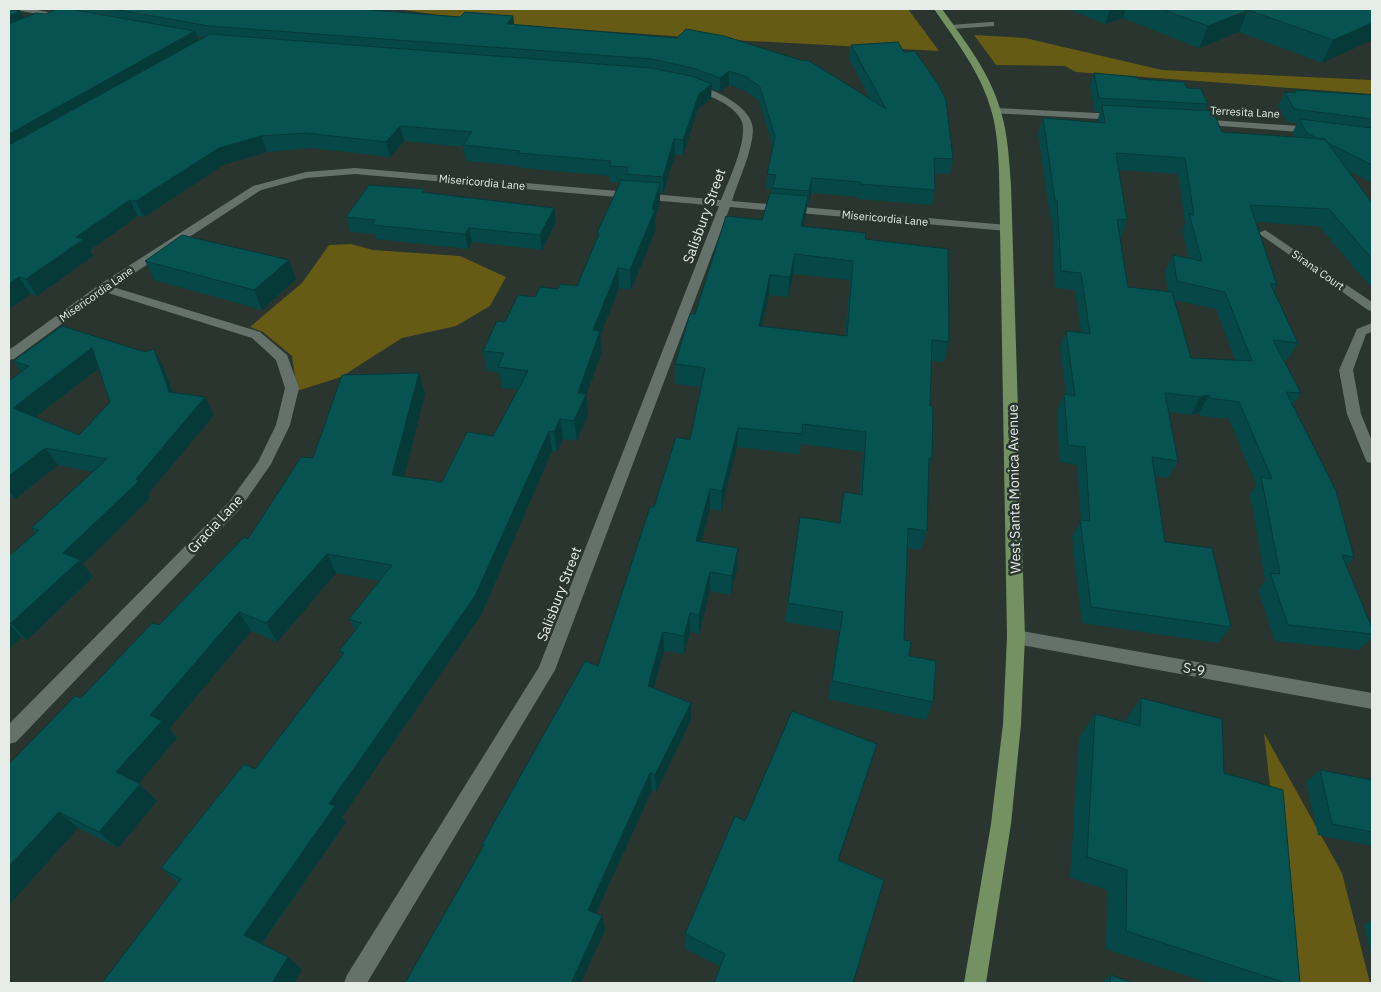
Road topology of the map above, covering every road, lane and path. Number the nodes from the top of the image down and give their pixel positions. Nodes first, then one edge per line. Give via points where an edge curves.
1 (21, 9) edge
2 (938, 9) edge
3 (75, 14) edge
4 (58, 15) junction
5 (42, 23) edge
6 (991, 24) dead end
7 (951, 27) junction
8 (684, 83) edge
9 (996, 111) junction
10 (1123, 118) edge
11 (1191, 121) edge
12 (1324, 131) edge
13 (725, 204) junction
14 (1007, 228) junction
15 (1265, 233) dead end
16 (104, 288) junction
17 (1372, 307) edge
18 (1372, 327) edge
19 (9, 356) edge
20 (1372, 458) edge
21 (1016, 637) junction
22 (1372, 701) edge
23 (9, 736) edge
24 (356, 983) edge
25 (974, 983) edge

1 - 4 street
2 - 7 main road, West Santa Monica Avenue
3 - 4 street
4 - 5 street
6 - 7 street
7 - 9 main road, West Santa Monica Avenue via 977,69
8 - 13 street, Salisbury Street via 712,93 734,107 747,123 746,141
9 - 10 street
9 - 14 main road, West Santa Monica Avenue via 1004,161
11 - 12 street, Terresita Lane
13 - 14 street, Misericordia Lane
13 - 16 street, Misericordia Lane via 355,171 323,171 258,188
13 - 24 street, Salisbury Street via 546,670
14 - 21 main road, West Santa Monica Avenue
15 - 17 street, Sirana Court
16 - 19 street, Misericordia Lane
16 - 23 street, Gracia Lane via 256,335 282,358 292,388 283,425 264,464 234,506
18 - 20 street via 1361,332 1346,370 1354,414
21 - 22 street, S-9
21 - 25 main road, West Santa Monica Avenue via 1012,724 1001,824

